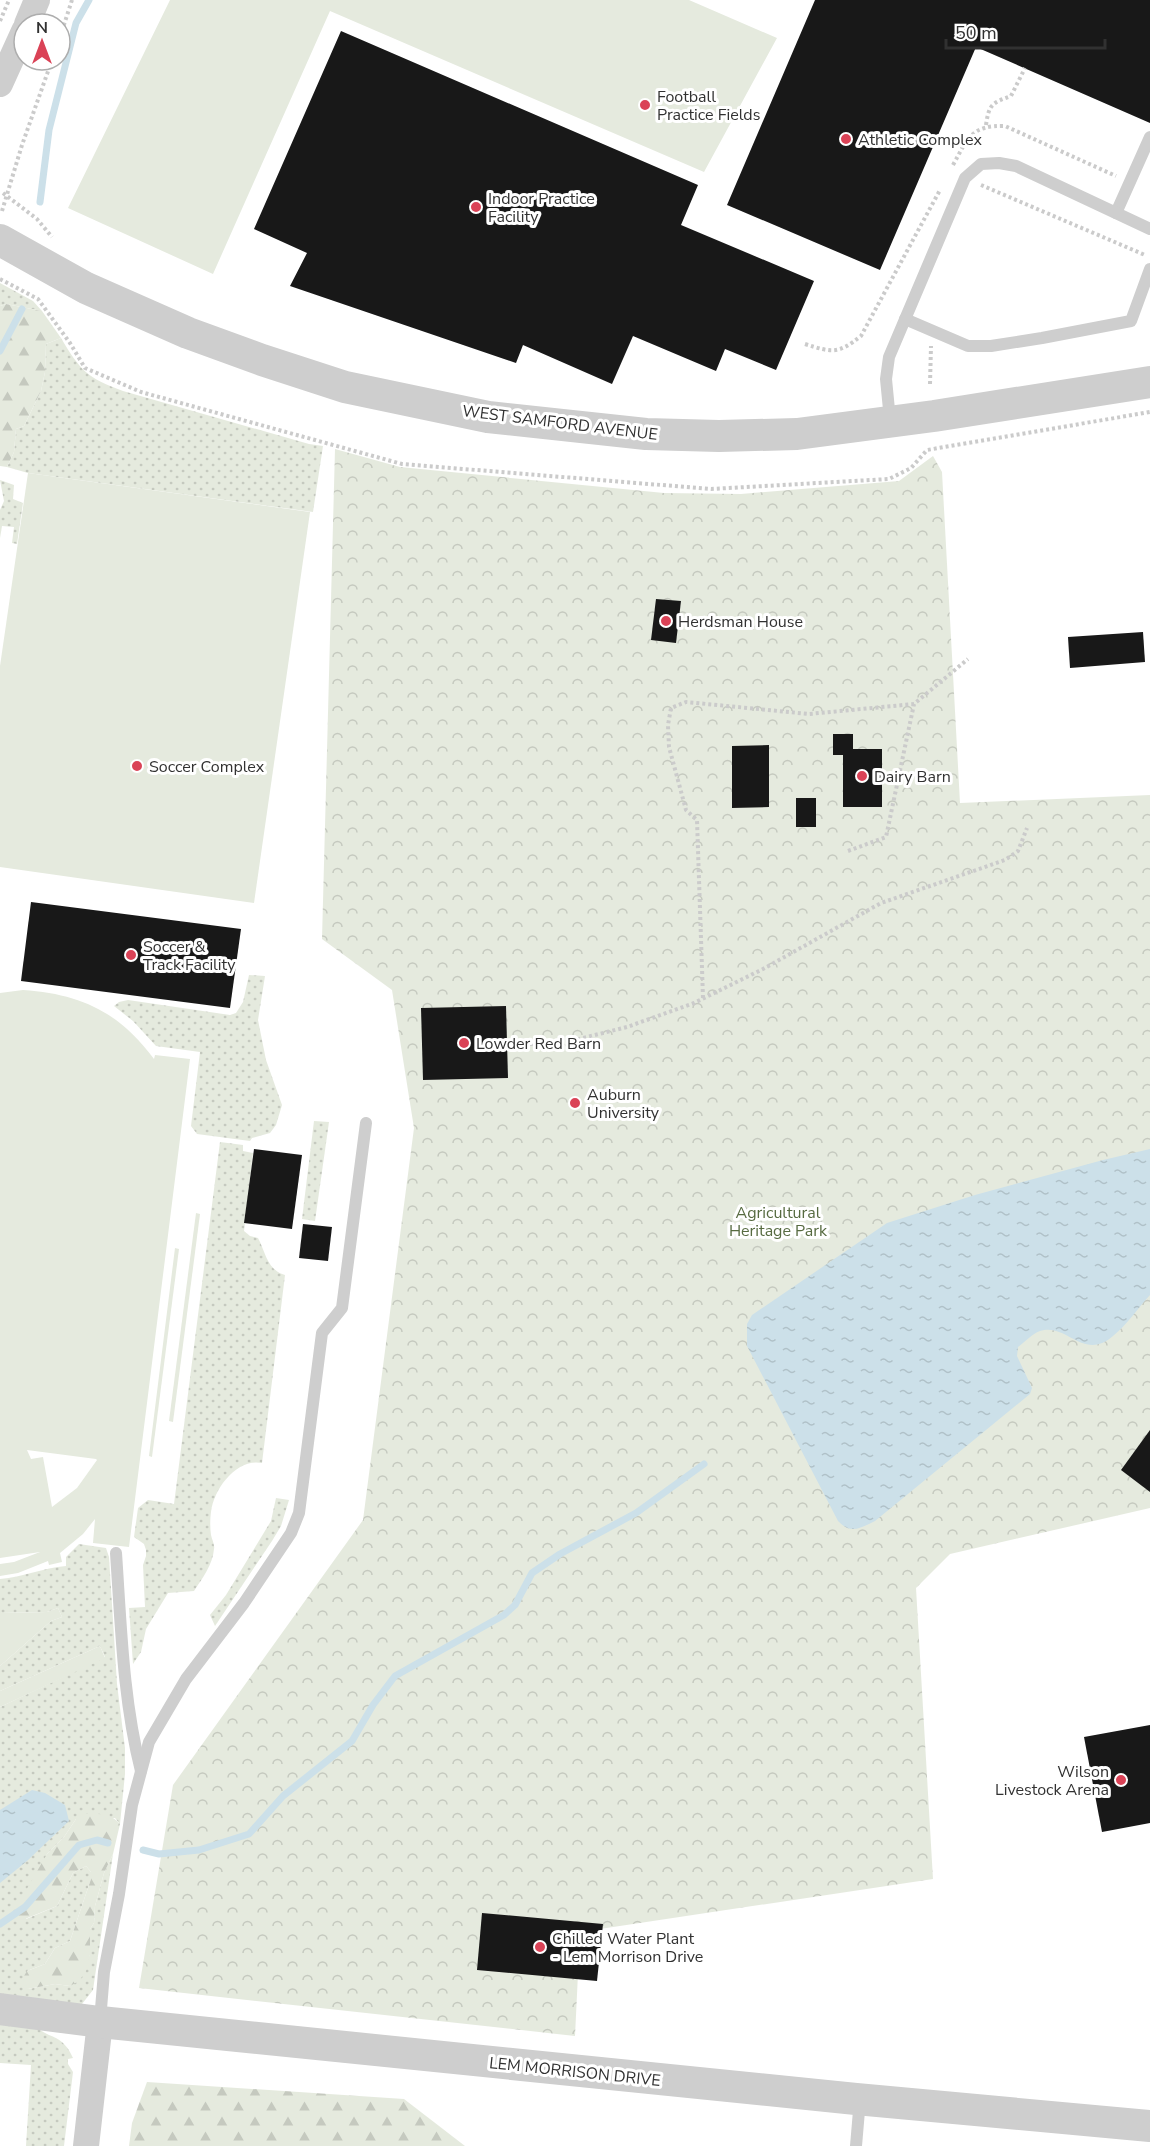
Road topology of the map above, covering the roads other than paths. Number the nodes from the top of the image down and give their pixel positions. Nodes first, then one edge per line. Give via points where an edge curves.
1 (12, 58) edge
2 (0, 84) edge
3 (1150, 137) edge
4 (1116, 213) junction
5 (1, 225) edge
6 (1150, 229) edge
7 (1150, 269) edge
8 (905, 319) junction
9 (1150, 382) edge
10 (890, 421) junction
11 (366, 1123) dead end
12 (116, 1553) dead end
13 (141, 1772) junction
14 (0, 2009) edge
15 (100, 2022) junction
16 (860, 2099) junction
17 (1150, 2126) edge
18 (86, 2146) edge
19 (856, 2146) edge

1 - 2 street
3 - 4 lane
4 - 6 lane
4 - 8 lane via 1016,166 981,164 965,178
5 - 10 street, WEST SAMFORD AVENUE via 86,288 188,333 345,387 488,417 646,434 798,434
7 - 8 lane via 1131,321 991,346 968,346
8 - 10 lane via 889,357 885,379
9 - 10 street, WEST SAMFORD AVENUE
11 - 13 lane via 342,1308 322,1333 299,1513 291,1533 250,1594 186,1679 149,1742
12 - 13 lane via 132,1737
13 - 15 lane via 104,1972
14 - 15 street, LEM MORRISON DRIVE
15 - 16 street, LEM MORRISON DRIVE
15 - 18 street
16 - 17 street, LEM MORRISON DRIVE
16 - 19 lane

